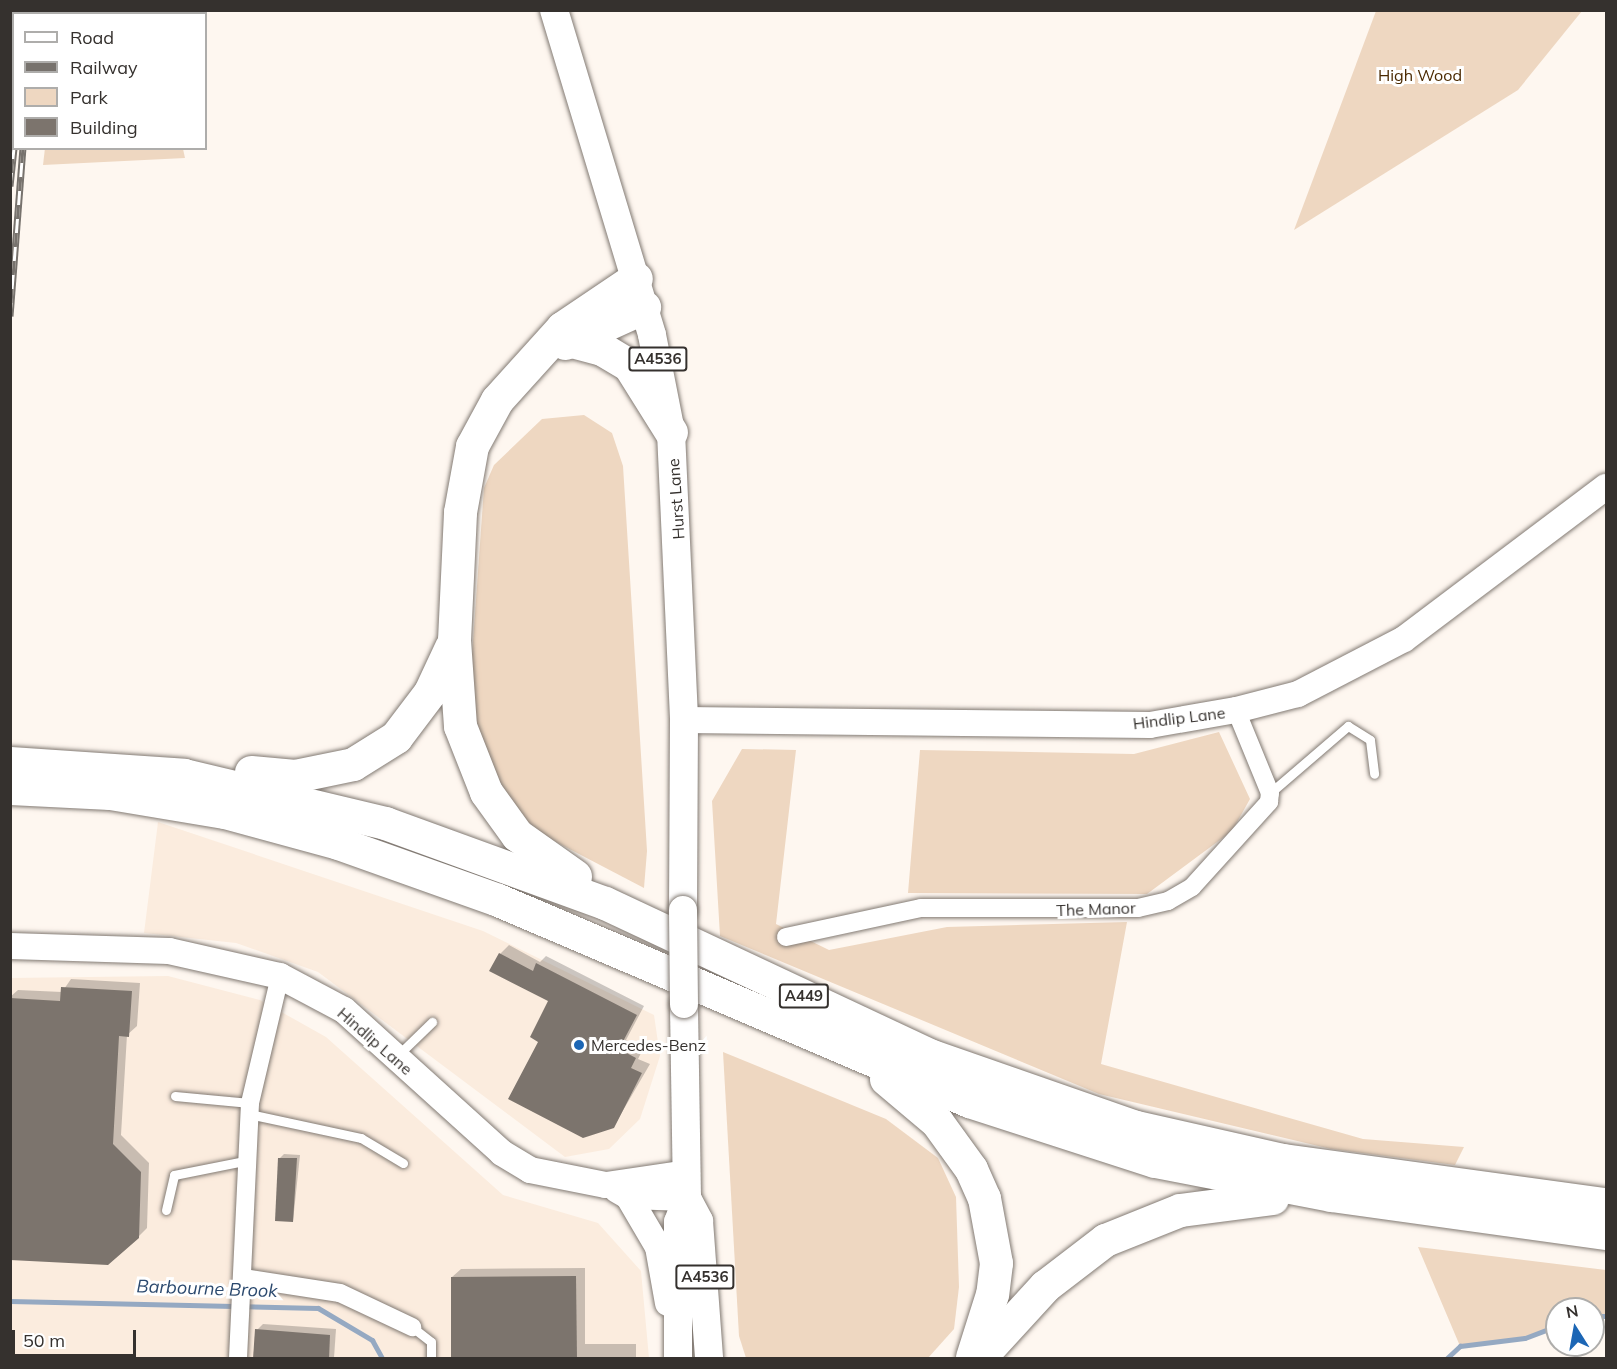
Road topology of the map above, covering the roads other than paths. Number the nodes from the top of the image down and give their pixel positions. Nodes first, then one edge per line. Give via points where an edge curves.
1 (554, 10) edge
2 (640, 292) junction
3 (561, 343) junction
4 (671, 432) junction
5 (1606, 487) edge
6 (454, 640) junction
7 (1236, 710) junction
8 (684, 720) junction
9 (10, 763) edge
10 (1374, 774) dead end
11 (184, 775) junction
12 (10, 788) edge
13 (1270, 793) junction
14 (605, 903) junction
15 (786, 938) dead end
16 (10, 946) edge
17 (279, 976) junction
18 (432, 1022) dead end
19 (858, 1054) junction
20 (396, 1058) junction
21 (175, 1096) dead end
22 (249, 1108) junction
23 (249, 1160) junction
24 (403, 1163) dead end
25 (687, 1185) junction
26 (617, 1190) junction
27 (1331, 1195) junction
28 (1606, 1204) edge
29 (166, 1210) dead end
30 (1606, 1233) edge
31 (243, 1278) junction
32 (412, 1327) joint
33 (678, 1329) junction
34 (238, 1359) edge
35 (431, 1359) edge
36 (678, 1359) edge
37 (709, 1359) edge
38 (972, 1359) edge
39 (979, 1359) edge

1 - 2 main road, Hurst Lane / A4536
2 - 3 highway
2 - 4 main road, Hurst Lane / A4536
3 - 4 highway via 602,349 628,365
3 - 6 highway via 496,400 472,446 460,512
4 - 8 main road, Hurst Lane / A4536
5 - 7 street, Hindlip Lane via 1404,639 1298,694
6 - 11 highway via 430,692 396,736 353,764 295,776
6 - 14 highway via 460,726 486,792 517,835
7 - 8 street, Hindlip Lane via 1150,725
7 - 13 street
8 - 25 main road, Hurst Lane / A4536, bridge
9 - 11 highway, A449
10 - 13 lane via 1370,740 1357,727 1348,726
11 - 14 highway, A449 via 385,823
12 - 19 highway, A449 via 110,793 225,812 338,843 498,900
13 - 15 street, The Manor via 1255,820 1192,887 1168,901 1090,910 921,908
14 - 28 highway, A449 via 933,1056 1136,1127 1283,1160
16 - 17 street, Hindlip Lane via 169,951
17 - 20 street, Hindlip Lane via 344,1010
17 - 22 street
18 - 20 lane
19 - 27 highway, A449 via 969,1101 1111,1148
19 - 38 highway via 937,1122 971,1169 984,1198 996,1263 992,1294
20 - 26 street, Hindlip Lane via 515,1163 545,1176
21 - 22 lane
22 - 23 street
22 - 24 lane via 361,1138
23 - 29 lane via 174,1175
23 - 31 street
25 - 26 street, Hindlip Lane
25 - 33 main road, A4536 via 678,1222
25 - 37 main road, A4536 via 699,1221
26 - 33 street via 658,1247
27 - 30 highway, A449
27 - 39 highway via 1220,1201 1142,1221 1105,1240 1045,1286
31 - 32 street via 340,1293
31 - 34 street
32 - 35 lane via 431,1342
33 - 36 main road, A4536

